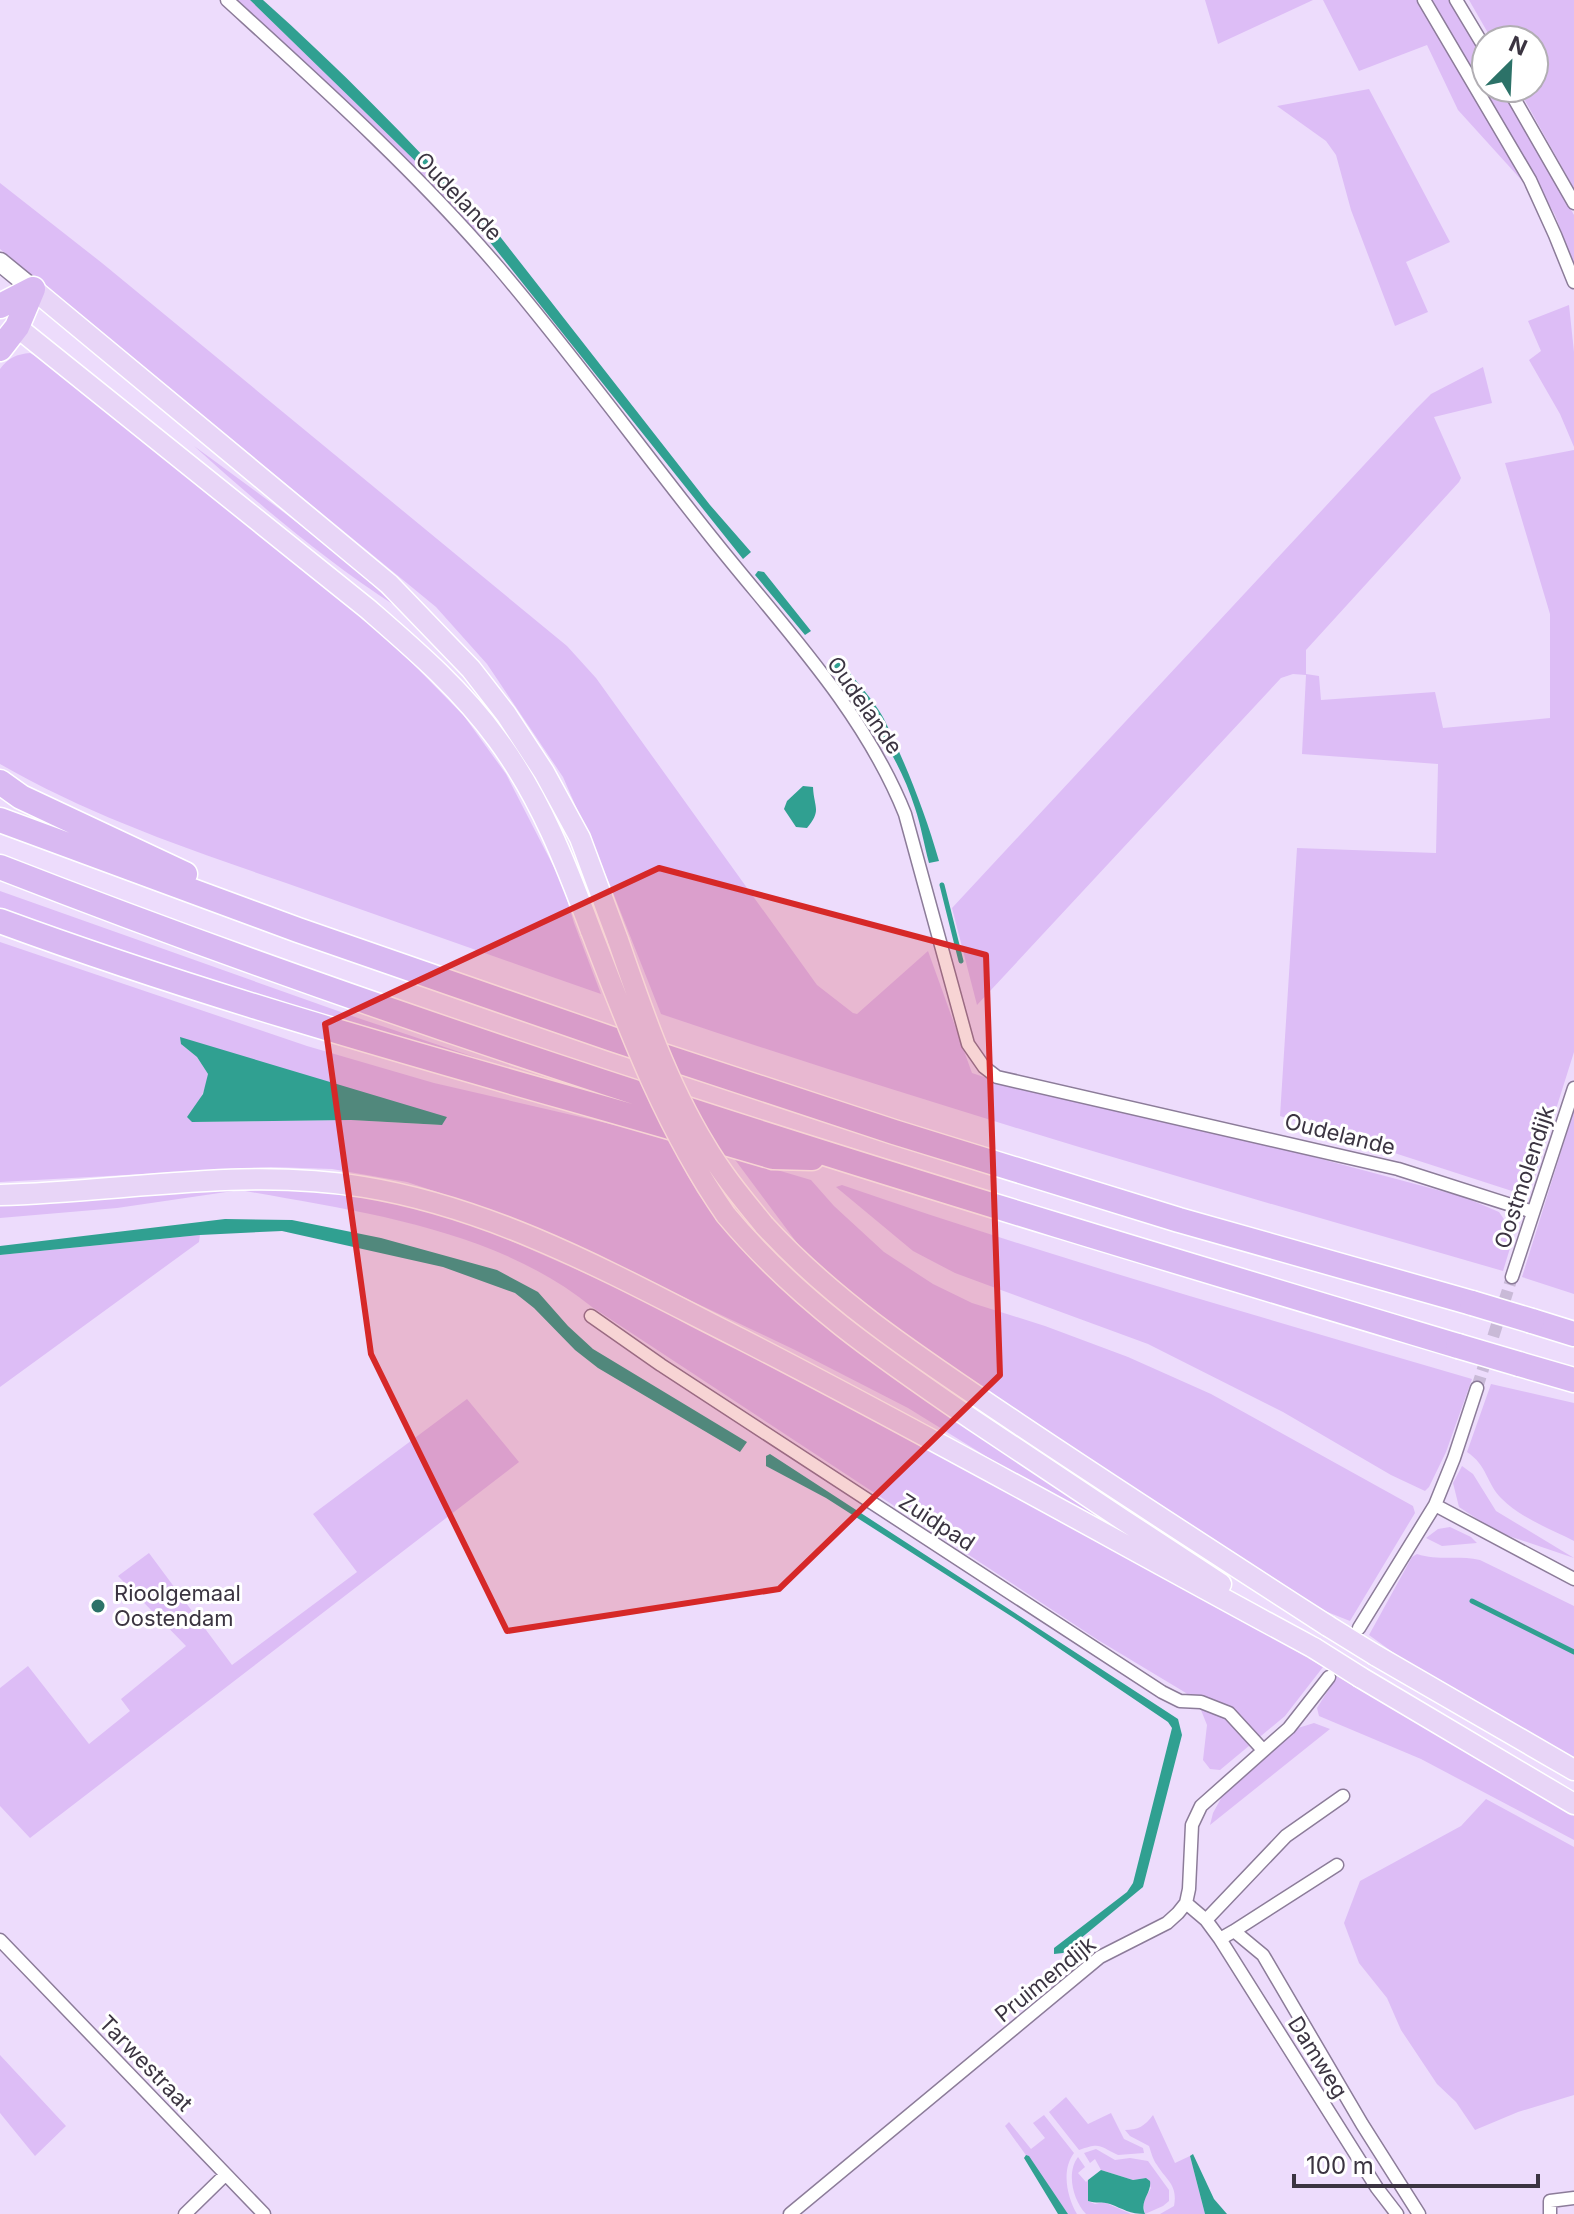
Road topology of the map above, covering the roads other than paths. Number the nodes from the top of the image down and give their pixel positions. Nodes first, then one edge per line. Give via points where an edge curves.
1 (227, 0) edge
2 (1424, 0) edge
3 (1456, 0) edge
4 (1470, 24) edge
5 (1517, 104) edge
6 (1574, 203) edge
7 (0, 262) edge
8 (1574, 282) edge
9 (33, 289) junction
10 (0, 306) edge
11 (8, 320) edge
12 (0, 349) edge
13 (0, 782) edge
14 (0, 820) edge
15 (0, 867) edge
16 (0, 921) edge
17 (298, 930) junction
18 (1574, 1088) edge
19 (838, 1158) junction
20 (0, 1195) edge
21 (1533, 1212) junction
22 (1512, 1277) tunnel mouth
23 (591, 1316) dead end
24 (1574, 1334) edge
25 (1574, 1380) edge
26 (1477, 1388) tunnel mouth
27 (1435, 1505) junction
28 (1574, 1579) edge
29 (1359, 1628) dead end
30 (1314, 1648) junction
31 (1329, 1677) dead end
32 (1263, 1750) junction
33 (1574, 1770) edge
34 (1343, 1796) dead end
35 (1574, 1804) edge
36 (1337, 1865) dead end
37 (1186, 1903) junction
38 (1206, 1920) junction
39 (1234, 1931) junction
40 (1220, 1939) junction
41 (0, 1940) edge
42 (225, 2175) junction
43 (1574, 2198) edge
44 (185, 2214) edge
45 (264, 2214) edge
46 (790, 2214) edge
47 (1397, 2214) edge
48 (1419, 2214) edge
49 (1550, 2214) edge

1 - 21 street, Oudelande via 428,191 498,267 839,695 900,802 968,1044 984,1067 997,1077 1398,1169
2 - 8 street via 1530,180
3 - 4 street
5 - 6 street
7 - 9 main road
9 - 10 highway
9 - 11 highway
9 - 33 main road, bridge via 389,584 471,669 544,772 580,838 642,1011 686,1112 733,1187 823,1285 1083,1467 1328,1626
11 - 12 highway
11 - 30 main road, bridge via 368,609 418,652 498,739 567,867 651,1085 680,1144 726,1215 780,1275 873,1351
13 - 17 highway via 21,797
14 - 17 highway
15 - 19 highway via 326,988
16 - 19 highway via 277,1015 773,1157
17 - 24 highway, bridge via 894,1132
18 - 21 street, Oostmolendijk
19 - 25 highway, bridge
20 - 30 main road via 269,1177 365,1187 499,1223 819,1379
21 - 22 street, Oostmolendijk
23 - 32 street, Zuidpad via 1162,1692 1229,1713
26 - 27 street
27 - 28 street
27 - 29 street
30 - 35 main road, bridge
31 - 32 street via 1289,1728
32 - 37 street via 1201,1806 1192,1825
34 - 38 street via 1286,1836
36 - 39 street
37 - 38 street, Damweg
37 - 46 street, Pruimendijk via 1167,1923 1100,1957
38 - 40 street, Damweg
39 - 40 street
39 - 48 street via 1263,1955
40 - 47 street, Damweg
41 - 42 street, Tarwestraat
42 - 44 street
42 - 45 street, Tarwestraat
43 - 49 street via 1550,2201

